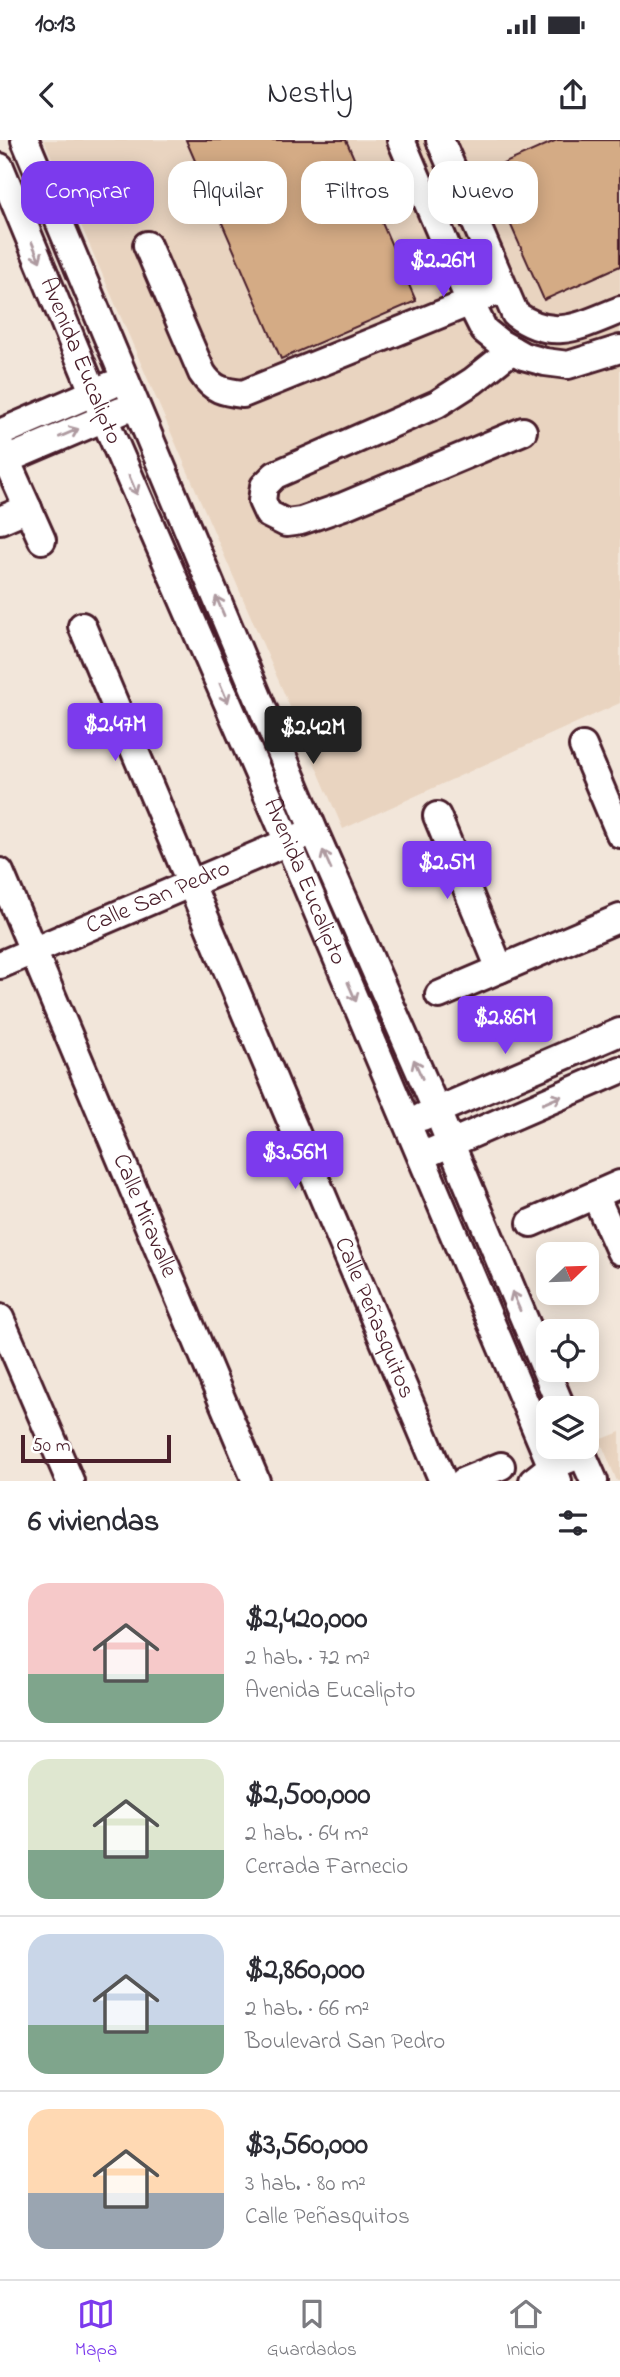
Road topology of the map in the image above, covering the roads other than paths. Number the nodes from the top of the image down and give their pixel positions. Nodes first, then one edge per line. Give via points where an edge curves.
1 (25, 140) edge
2 (401, 140) edge
3 (440, 140) edge
4 (0, 167) edge
5 (147, 246) dead end
6 (503, 289) junction
7 (470, 302) junction
8 (620, 310) edge
9 (620, 349) edge
10 (512, 350) junction
11 (125, 379) junction
12 (95, 392) junction
13 (135, 405) junction
14 (104, 418) junction
15 (523, 431) dead end
16 (0, 433) edge
17 (3, 453) edge
18 (28, 508) junction
19 (0, 520) edge
20 (42, 540) dead end
21 (82, 626) dead end
22 (583, 746) dead end
23 (437, 816) dead end
24 (314, 831) junction
25 (620, 834) edge
26 (288, 842) junction
27 (0, 872) edge
28 (191, 882) junction
29 (620, 918) edge
30 (34, 950) junction
31 (0, 965) edge
32 (500, 969) junction
33 (439, 995) dead end
34 (620, 1032) edge
35 (620, 1070) edge
36 (493, 1087) junction
37 (437, 1111) junction
38 (506, 1119) junction
39 (408, 1124) junction
40 (450, 1144) junction
41 (422, 1156) junction
42 (620, 1184) edge
43 (596, 1195) junction
44 (531, 1223) dead end
45 (620, 1251) edge
46 (0, 1318) edge
47 (557, 1396) edge
48 (570, 1459) edge
49 (584, 1459) edge
50 (500, 1466) dead end
51 (548, 1476) edge
52 (70, 1481) edge
53 (256, 1481) edge
54 (443, 1481) edge
55 (464, 1481) edge
56 (594, 1481) edge

1 - 11 street, Avenida Eucalipto
2 - 7 street
3 - 6 street
4 -> 12 street, Avenida Eucalipto
5 - 7 street via 202,373 222,392 243,394
6 - 7 street
6 - 8 street via 515,314 538,328 562,330
7 - 10 street via 484,330
9 - 10 street via 568,365
10 - 15 street via 437,404 275,475 264,486 262,501 268,514 286,523 301,521
11 - 12 street
11 - 13 street, Avenida Eucalipto
12 - 14 street, Avenida Eucalipto
12 - 16 street
13 - 14 street
24 -> 13 street, Avenida Eucalipto
17 -> 14 street
14 -> 26 street, Avenida Eucalipto
17 - 18 street
18 - 19 street
18 - 20 street
21 - 28 street, Calle Peñasquitos
22 - 25 street
23 - 32 street
24 - 26 street, Calle San Pedro
37 -> 24 street, Avenida Eucalipto
26 - 28 street, Calle San Pedro
26 -> 39 street, Avenida Eucalipto
27 - 30 street, Calle Miravalle
28 - 30 street, Calle San Pedro
28 - 54 street, Calle Peñasquitos
29 - 32 street
30 - 31 street, Calle San Pedro
30 - 53 street, Calle Miravalle
32 - 33 street
34 - 36 street
38 -> 35 street
36 - 37 street
36 - 38 street
37 - 39 street
37 - 40 street, Avenida Eucalipto
38 - 40 street
39 - 41 street, Avenida Eucalipto
40 - 41 street
47 -> 40 street, Avenida Eucalipto
41 - 51 street, Avenida Eucalipto
42 - 43 street
43 - 44 street
43 - 45 street
46 - 52 street
48 - 51 street
49 - 56 street
50 - 55 street

